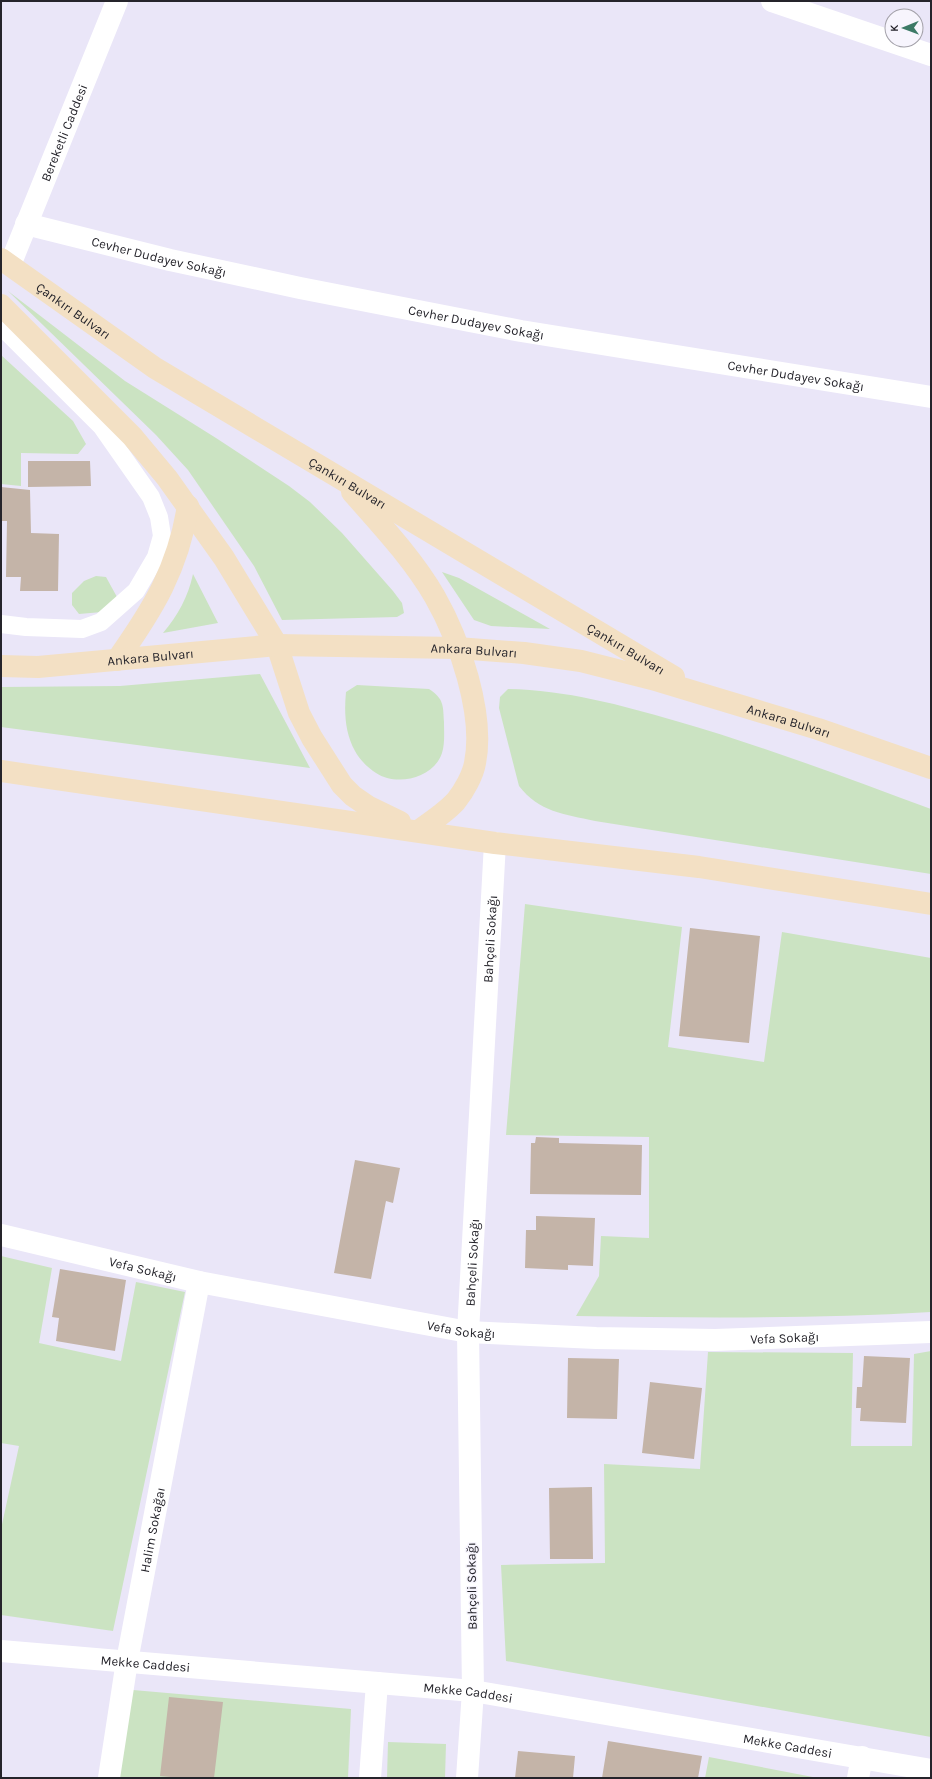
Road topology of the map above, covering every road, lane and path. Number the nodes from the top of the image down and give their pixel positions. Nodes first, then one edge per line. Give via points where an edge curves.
1 (117, 1) edge
2 (772, 1) edge
3 (931, 55) edge
4 (26, 224) junction
5 (5, 262) edge
6 (1, 305) edge
7 (1, 326) edge
8 (931, 397) edge
9 (341, 478) junction
10 (188, 506) junction
11 (1, 624) edge
12 (277, 645) junction
13 (458, 648) junction
14 (117, 660) junction
15 (1, 666) edge
16 (703, 694) junction
17 (931, 768) edge
18 (1, 771) edge
19 (418, 831) junction
20 (495, 843) junction
21 (931, 904) edge
22 (1, 1235) edge
23 (199, 1282) junction
24 (468, 1332) junction
25 (931, 1332) edge
26 (1, 1651) edge
27 (127, 1661) junction
28 (378, 1683) junction
29 (473, 1691) junction
30 (860, 1768) edge
31 (931, 1770) edge
32 (108, 1778) edge
33 (370, 1778) edge
34 (467, 1778) edge

1 - 4 street, Bereketli Caddesi
2 - 3 street
4 - 5 street, Bereketli Caddesi
4 - 8 street, Cevher Dudayev Sokağı via 185,264 521,331
5 - 9 main road, Çankırı Bulvarı via 155,368
6 - 10 main road via 132,436
7 - 11 street via 102,427 151,497 159,517 162,536 156,557 136,591 101,622 82,629
9 - 13 main road via 431,591
9 - 16 main road, Çankırı Bulvarı
10 - 12 main road via 224,558
10 - 14 main road via 180,543 165,584 153,608
12 - 13 main road, Ankara Bulvarı
12 - 14 main road, Ankara Bulvarı
12 - 19 main road via 299,713 342,785 369,807
13 - 16 main road, Ankara Bulvarı via 581,661
13 - 19 main road via 476,714 475,763 469,780 456,800
14 - 15 main road, Ankara Bulvarı via 38,667
16 - 17 main road, Ankara Bulvarı via 818,729
18 - 19 main road
19 - 20 main road
20 - 21 main road via 699,867
20 - 24 street, Bahçeli Sokağı
22 - 23 street, Vefa Sokağı
23 - 24 street, Vefa Sokağı
23 - 27 street, Halim Sokağaı
24 - 25 street, Vefa Sokağı via 715,1340
24 - 29 street, Bahçeli Sokağı
26 - 27 street, Mekke Caddesi
27 - 28 street, Mekke Caddesi
27 - 32 street, Halim Sokağaı
28 - 29 street, Mekke Caddesi
28 - 33 street
29 - 30 street, Mekke Caddesi
29 - 34 street, Bahçeli Sokağı
30 - 31 street, Mekke Caddesi

